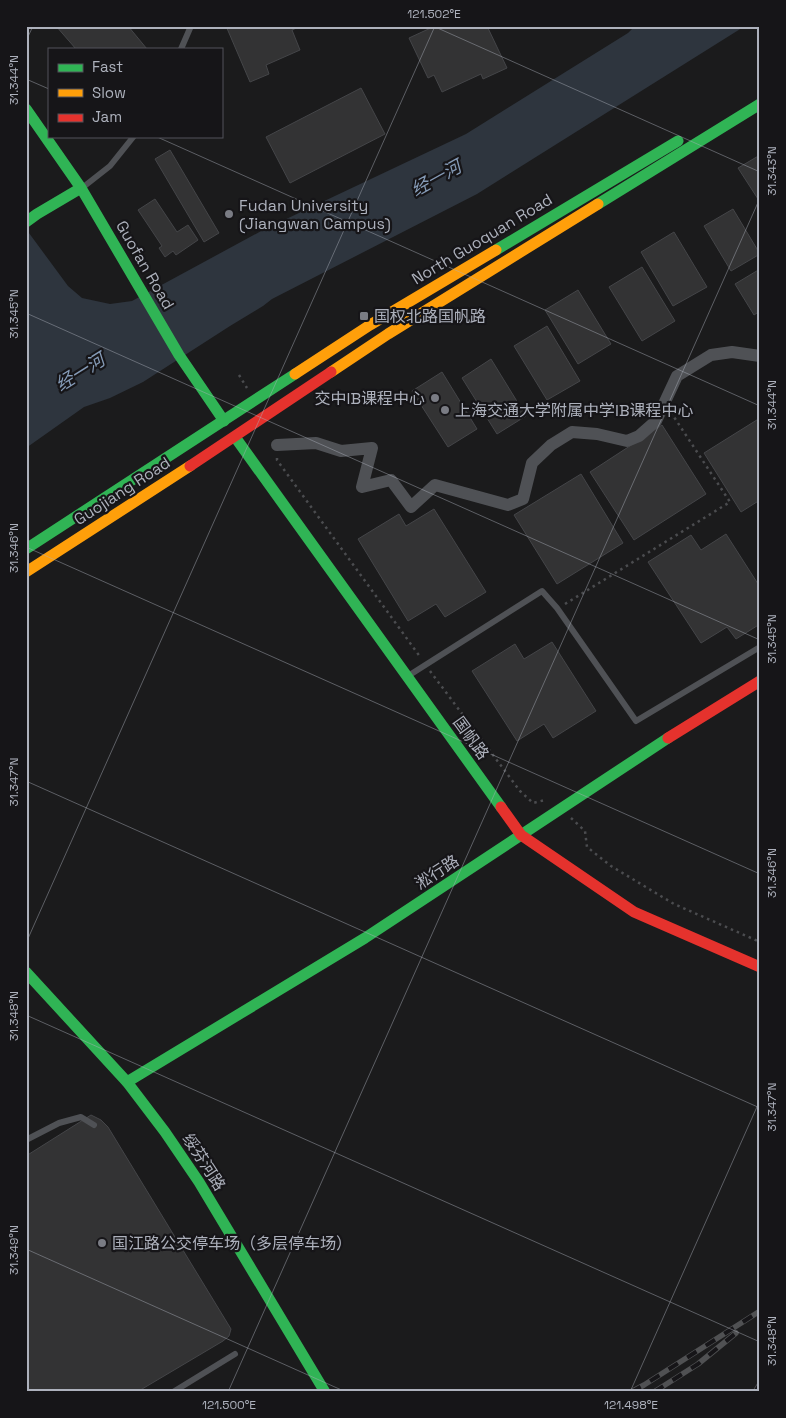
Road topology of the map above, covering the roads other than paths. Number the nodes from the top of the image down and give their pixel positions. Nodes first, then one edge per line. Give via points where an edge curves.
1 (191, 26) edge
2 (181, 48) edge
3 (760, 104) edge
4 (26, 109) edge
5 (685, 136) dead end
6 (132, 138) edge
7 (81, 188) junction
8 (26, 222) edge
9 (760, 356) edge
10 (224, 420) junction
11 (235, 438) junction
12 (278, 445) road end
13 (26, 549) edge
14 (26, 572) edge
15 (760, 647) edge
16 (407, 677) junction
17 (760, 681) edge
18 (521, 835) junction
19 (760, 967) edge
20 (26, 972) edge
21 (127, 1082) junction
22 (94, 1125) dead end
23 (26, 1140) edge
24 (235, 1354) dead end
25 (173, 1392) edge
26 (325, 1392) edge

1 - 2 lane
3 - 11 street, North Guoquan Road via 388,334
4 - 7 street, Guofan Road
5 - 10 street, North Guoquan Road via 370,325
6 - 7 lane via 110,166
7 - 8 street
7 - 10 street, Guofan Road via 179,355
9 - 12 street via 732,352 711,355 677,376 656,421 627,442 597,434 572,432 551,445 532,463 523,499 508,505 435,485 411,507 391,480 362,487 372,448 341,451 316,443
10 - 11 street, Guofan Road
10 - 13 street, Guojiang Road
11 - 14 street, Guojiang Road
11 - 16 street, 国帆路
15 - 16 lane via 636,721 542,591
16 - 18 street, 国帆路
17 - 18 street, 淞行路
18 - 19 street, 国帆路 via 634,912
18 - 21 street, 淞行路 via 365,938
20 - 21 street, 绥芬河路
21 - 26 street, 绥芬河路 via 199,1182
22 - 23 lane via 81,1117 59,1123
24 - 25 lane

